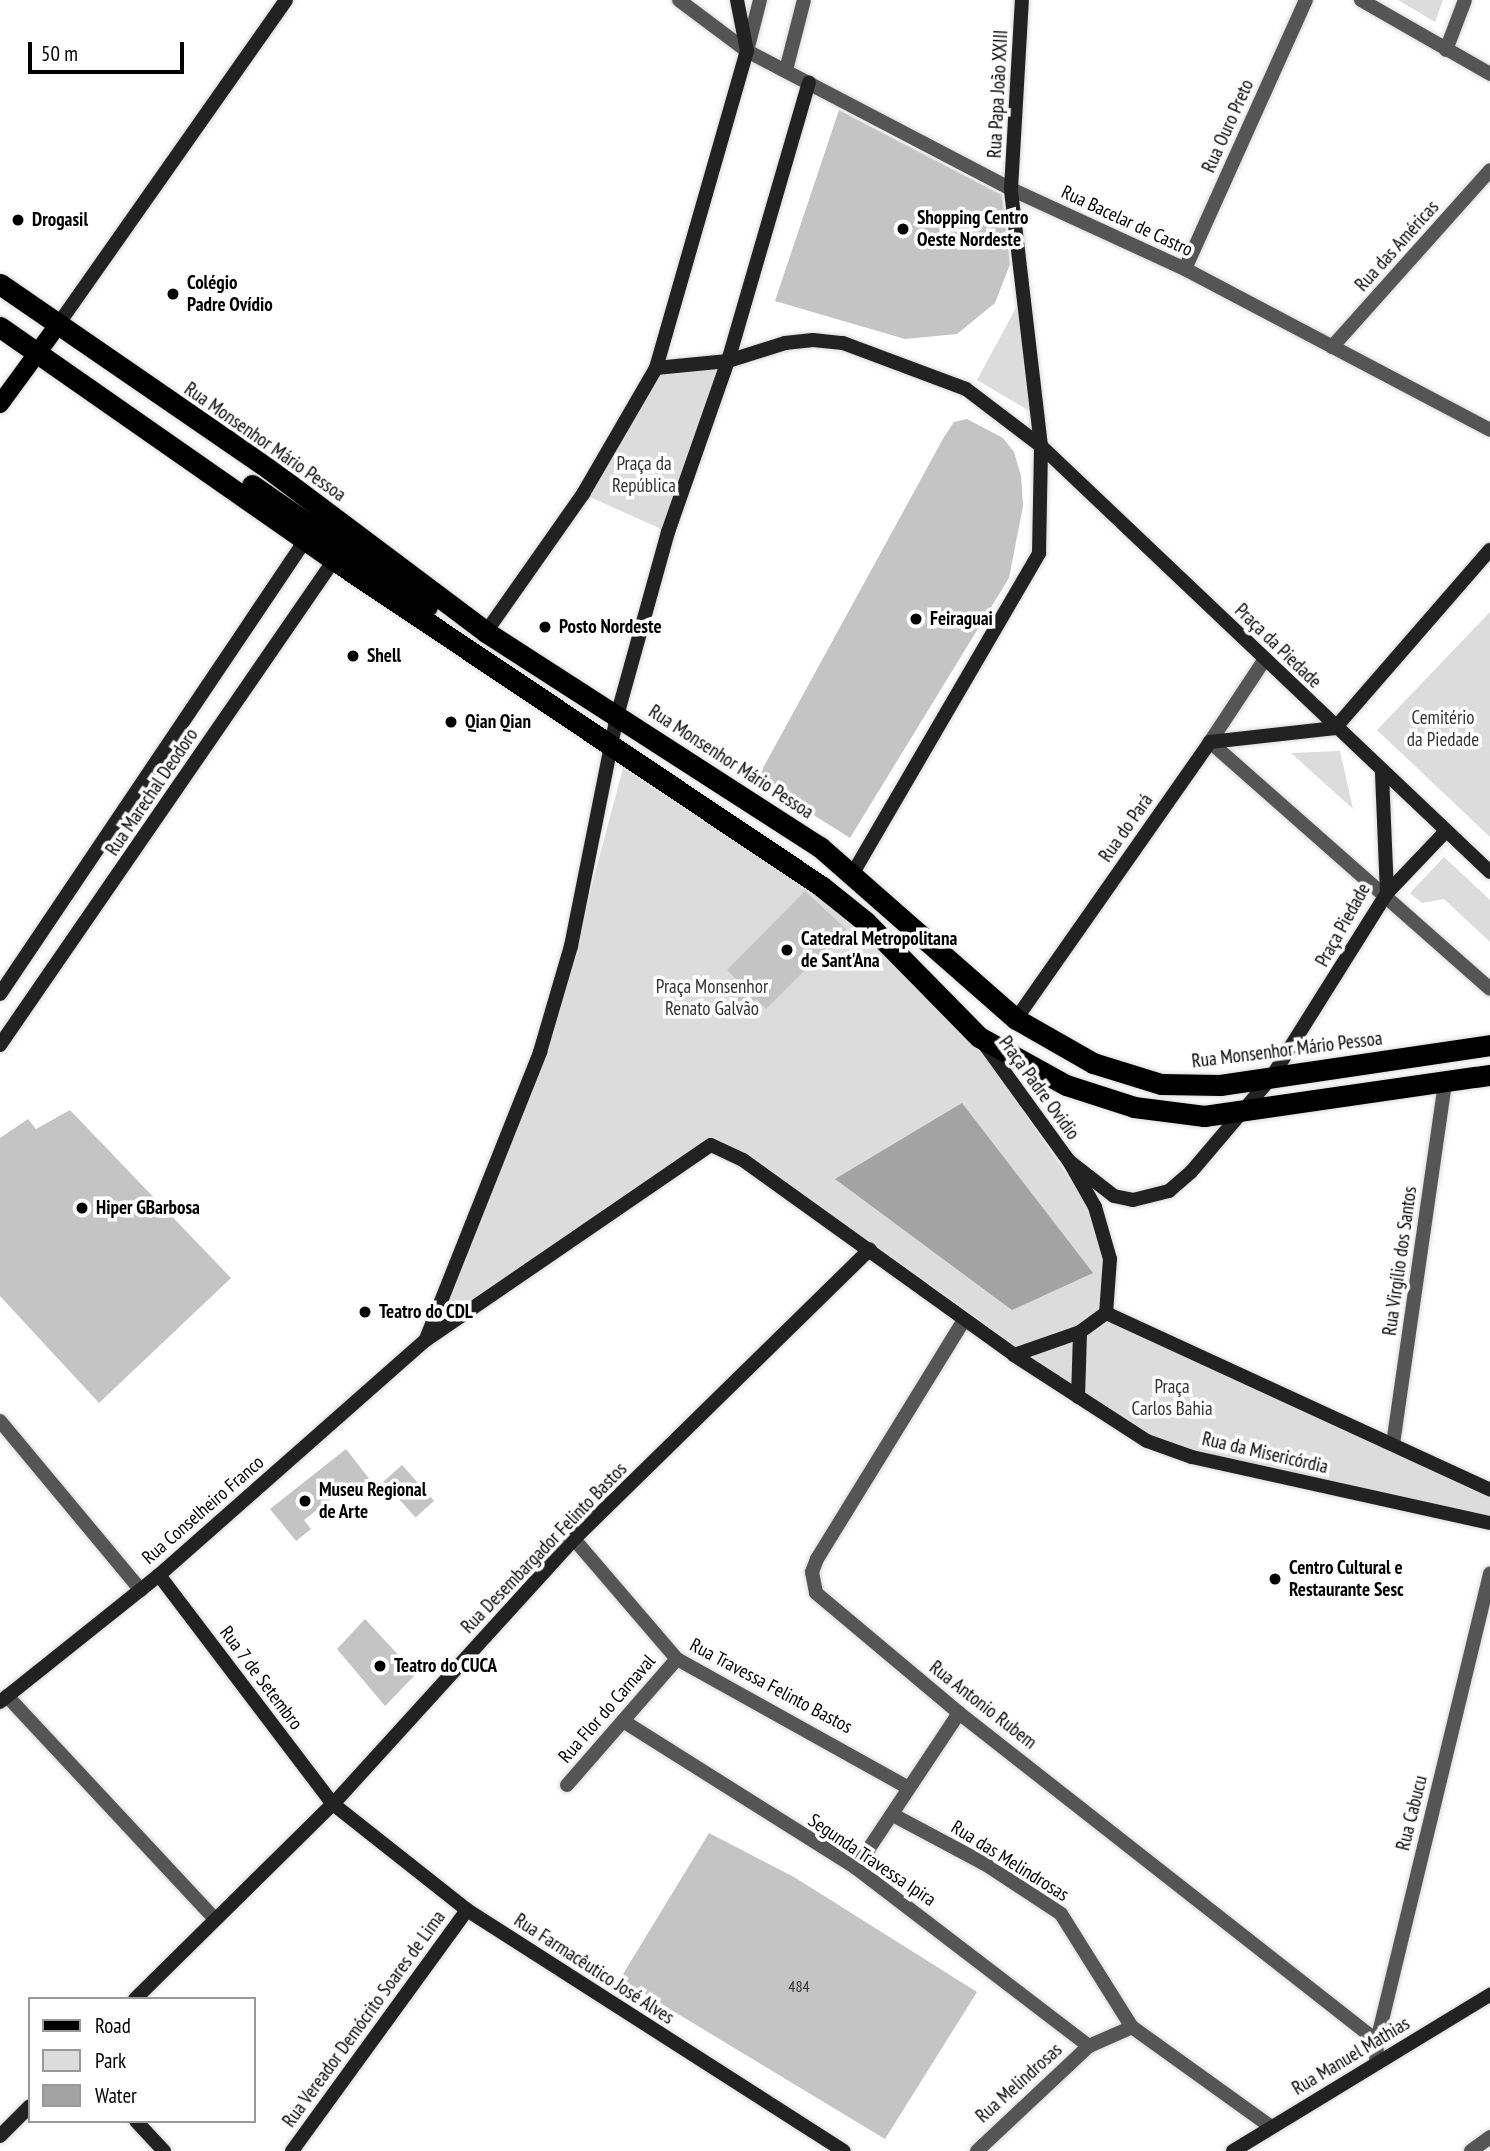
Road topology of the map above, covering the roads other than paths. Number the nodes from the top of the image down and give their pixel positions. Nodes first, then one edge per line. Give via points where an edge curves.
1 (286, 0) edge
2 (679, 0) edge
3 (737, 0) edge
4 (760, 0) edge
5 (804, 0) edge
6 (1023, 0) edge
7 (1306, 0) edge
8 (1362, 0) edge
9 (1465, 0) edge
10 (1446, 50) junction
11 (747, 51) junction
12 (786, 71) junction
13 (1490, 74) edge
14 (809, 83) junction
15 (1490, 170) edge
16 (1011, 189) junction
17 (1185, 269) junction
18 (0, 284) edge
19 (57, 326) junction
20 (0, 327) edge
21 (1332, 346) junction
22 (38, 352) junction
23 (728, 361) junction
24 (656, 368) junction
25 (0, 404) edge
26 (1490, 430) edge
27 (1041, 446) junction
28 (211, 471) junction
29 (306, 539) junction
30 (1490, 550) edge
31 (334, 560) junction
32 (486, 632) junction
33 (1265, 659) junction
34 (617, 716) junction
35 (1335, 728) junction
36 (1210, 741) junction
37 (613, 749) junction
38 (1382, 773) junction
39 (1446, 831) junction
40 (1490, 872) edge
41 (853, 873) junction
42 (1387, 893) junction
43 (1490, 989) edge
44 (0, 994) edge
45 (1016, 1019) junction
46 (979, 1037) junction
47 (0, 1045) edge
48 (1490, 1045) edge
49 (1490, 1075) edge
50 (1271, 1078) junction
51 (1445, 1083) junction
52 (1240, 1113) junction
53 (1069, 1161) junction
54 (870, 1249) junction
55 (1106, 1313) junction
56 (964, 1320) junction
57 (1080, 1332) junction
58 (426, 1340) junction
59 (1014, 1355) junction
60 (1078, 1397) junction
61 (0, 1421) edge
62 (1392, 1444) junction
63 (1490, 1490) edge
64 (1490, 1523) edge
65 (574, 1539) junction
66 (1490, 1573) edge
67 (159, 1575) junction
68 (141, 1590) junction
69 (677, 1659) junction
70 (4, 1699) edge
71 (959, 1713) junction
72 (623, 1721) junction
73 (567, 1785) dead end
74 (909, 1788) junction
75 (333, 1804) junction
76 (895, 1816) junction
77 (856, 1868) junction
78 (467, 1910) junction
79 (215, 1918) junction
80 (1490, 1994) edge
81 (137, 1997) edge
82 (1132, 2027) junction
83 (1377, 2040) junction
84 (1089, 2046) junction
85 (1376, 2063) junction
86 (28, 2108) edge
87 (138, 2123) edge
88 (1271, 2127) junction
89 (813, 2134) junction
90 (0, 2136) edge
91 (1490, 2138) edge
92 (164, 2151) edge
93 (292, 2151) edge
94 (830, 2151) edge
95 (844, 2151) edge
96 (977, 2151) edge
97 (1233, 2151) edge
98 (1471, 2151) edge

1 - 19 street
2 - 11 street, Rua Bacelar de Castro
3 - 11 street
4 - 11 street
5 - 12 street
6 - 16 street, Rua Papa João XXIII
7 - 17 street, Rua Ouro Preto
8 - 10 street
9 - 10 street
10 - 13 street
11 - 12 street, Rua Bacelar de Castro
11 - 24 street
12 - 14 street, Rua Bacelar de Castro
14 - 16 street, Rua Bacelar de Castro
14 - 23 street
15 - 21 street, Rua das Américas
16 - 17 street, Rua Bacelar de Castro
16 - 27 street, Rua Papa João XXIII via 1024,269
17 - 21 street, Rua Bacelar de Castro
18 - 19 highway, Rua Monsenhor Mário Pessoa
19 - 22 main road
19 - 32 highway, Rua Monsenhor Mário Pessoa via 269,469
20 - 22 highway
21 - 26 street, Rua Bacelar de Castro
22 - 25 main road
22 - 28 highway
23 - 24 street, Praça da Piedade
23 - 27 street, Praça da Piedade via 785,343 843,343 957,383
23 - 34 street via 668,532
24 - 32 street via 583,494
27 - 33 street, Praça da Piedade
27 - 41 street, Rua Papa João XXIII via 1039,553
28 - 29 highway
28 - 32 highway via 258,488 449,620
29 - 31 highway
29 - 44 street, Rua Marechal Deodoro
30 - 35 street
31 - 37 highway
31 - 47 street, Rua Marechal Deodoro
32 - 34 highway, Rua Monsenhor Mário Pessoa
33 - 35 street, Praça da Piedade
33 - 36 street, Rua do Pará
34 - 37 street
34 - 41 highway, Rua Monsenhor Mário Pessoa via 732,786
35 - 36 street
35 - 38 street, Praça da Piedade
36 - 42 street
36 - 45 street, Rua do Pará
37 - 46 highway via 830,892
37 - 58 street via 571,946 540,1052
38 - 39 street, Praça da Piedade
38 - 42 street, Praça Piedade
39 - 40 street, Praça da Piedade
39 - 42 street
41 - 45 highway, Rua Monsenhor Mário Pessoa
42 - 43 street
42 - 50 street, Praça Piedade
45 - 50 highway, Rua Monsenhor Mário Pessoa via 1093,1063 1161,1084 1220,1085
46 - 52 highway via 1100,1098 1166,1112
46 - 53 street, Praça Padre Ovidio
48 - 50 highway, Rua Monsenhor Mário Pessoa
49 - 51 highway
50 - 52 street
51 - 52 highway
51 - 62 street, Rua Virgílio dos Santos
52 - 53 street via 1191,1172 1152,1197 1114,1196
53 - 55 street via 1106,1236
54 - 56 street
54 - 58 street via 734,1154 711,1145
54 - 65 street, Rua Desembargador Felinto Bastos
55 - 57 street
55 - 62 street
56 - 59 street
56 - 71 street, Rua Antonio Rubem via 812,1572 816,1592 827,1606
57 - 59 street
57 - 60 street
58 - 67 street, Rua Conselheiro Franco
59 - 60 street, Rua da Misericórdia
60 - 64 street, Rua da Misericórdia via 1147,1441 1192,1457
61 - 68 street
62 - 63 street
65 - 69 street, Rua Travessa Felinto Bastos
65 - 75 street, Rua Desembargador Felinto Bastos
66 - 83 street, Rua Cabucu
67 - 68 street, Rua Conselheiro Franco
67 - 75 street, Rua 7 de Setembro
68 - 70 street, Rua Conselheiro Franco
69 - 72 street, Rua Flor do Carnaval
69 - 74 street, Rua Travessa Felinto Bastos
70 - 79 street
71 - 74 street
71 - 83 street, Rua Antonio Rubem
72 - 73 street, Rua Flor do Carnaval
72 - 77 street, Segunda Travessa Ipira
74 - 76 street
75 - 78 street, Rua Farmacêutico José Alves
75 - 79 street, Rua Desembargador Felinto Bastos
76 - 77 street
76 - 82 street, Rua das Melindrosas via 985,1864 1061,1914
77 - 84 street, Segunda Travessa Ipira
78 - 89 street, Rua Farmacêutico José Alves
78 - 93 street, Rua Vereador Demócrito Soares de Lima
79 - 81 street, Rua Desembargador Felinto Bastos
80 - 85 street, Rua Manuel Mathias
82 - 84 street
82 - 88 street, Rua das Melindrosas
83 - 85 street, Rua Cabucu
84 - 96 street, Rua Melindrosas
85 - 88 street, Rua Manuel Mathias
86 - 90 street
87 - 92 street
88 - 97 street, Rua Manuel Mathias
89 - 94 street
89 - 95 street, Rua Farmacêutico José Alves
91 - 98 street

